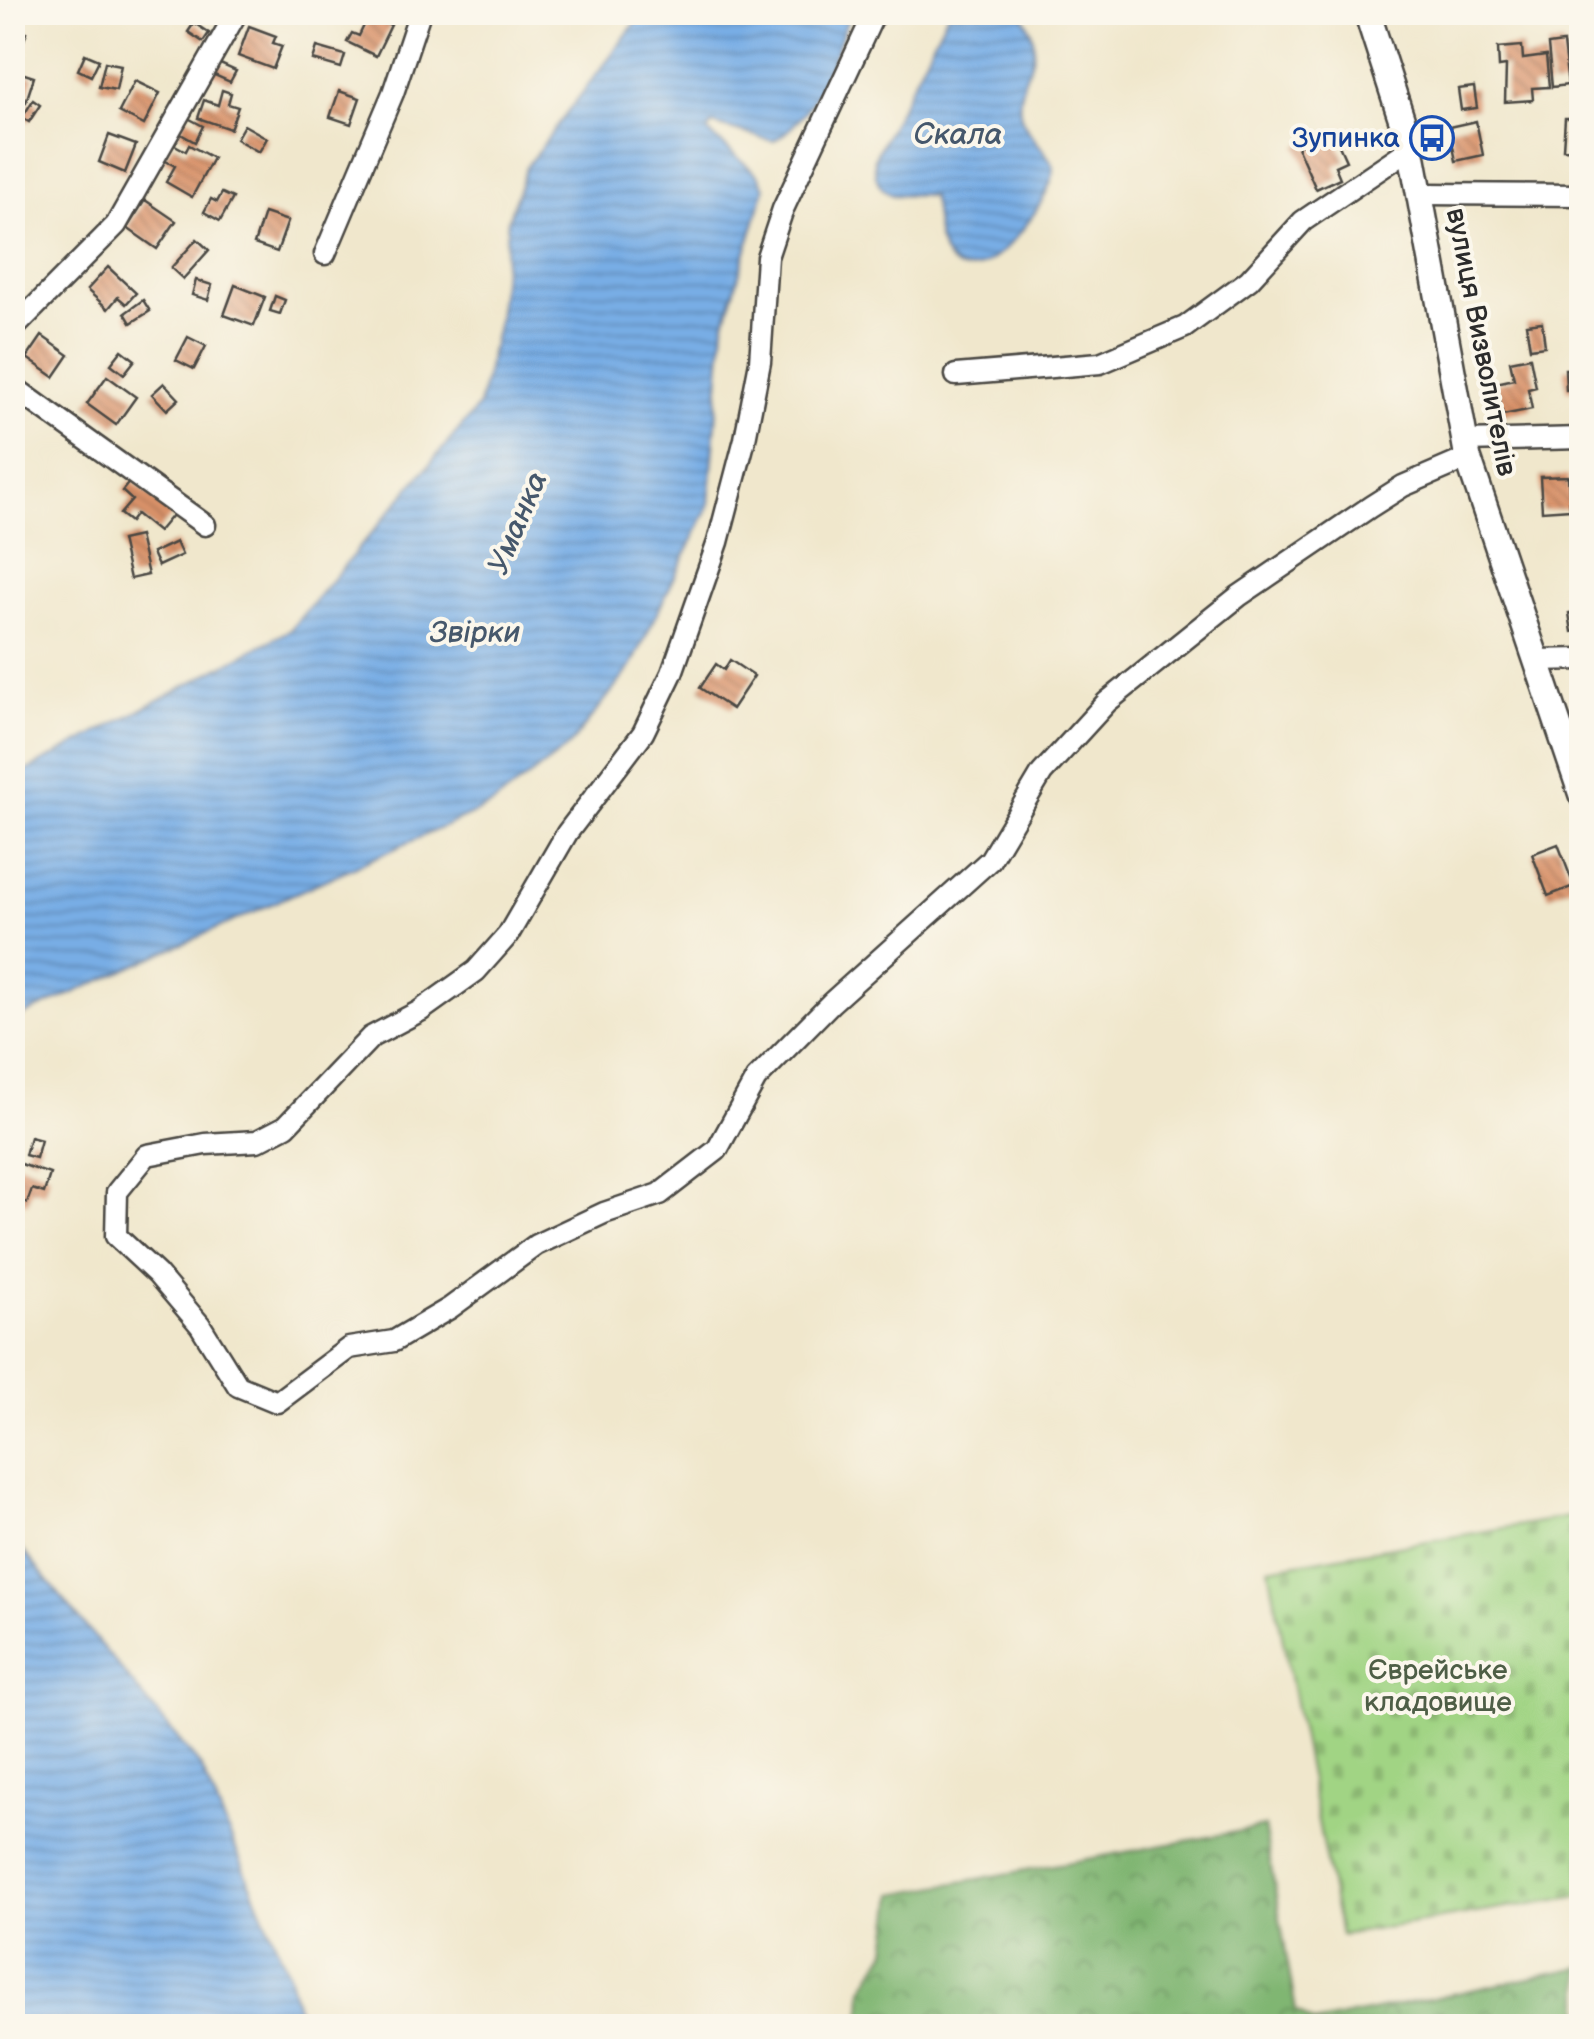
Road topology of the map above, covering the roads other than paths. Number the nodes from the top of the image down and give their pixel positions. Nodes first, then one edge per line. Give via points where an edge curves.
1 (238, 12) edge
2 (420, 12) edge
3 (875, 12) edge
4 (1367, 12) edge
5 (1411, 148) junction
6 (1421, 194) junction
7 (1582, 195) edge
8 (325, 254) dead end
9 (12, 330) edge
10 (956, 375) dead end
11 (12, 386) edge
12 (1582, 438) edge
13 (1466, 449) junction
14 (205, 525) dead end
15 (1582, 659) edge
16 (1537, 660) junction
17 (1582, 795) edge

1 - 9 street via 116,224
2 - 8 street
3 - 13 street via 783,208 767,257 760,362 718,542 672,672 642,732 567,834 508,936 476,971 371,1037 286,1126 256,1142 148,1155 118,1192 116,1236 200,1325 238,1386 277,1402 349,1348 394,1341 450,1308 536,1245 660,1194 717,1150 756,1080 818,1016 990,860 1042,773 1107,702 1239,596
4 - 5 main road, вулиця Визволителів
5 - 6 main road, вулиця Визволителів
5 - 10 street via 1304,221 1249,280 1186,327 1100,362
6 - 7 street
6 - 13 main road, вулиця Визволителів
11 - 14 street
12 - 13 street
13 - 16 main road, вулиця Визволителів
15 - 16 street
16 - 17 main road, вулиця Визволителів

